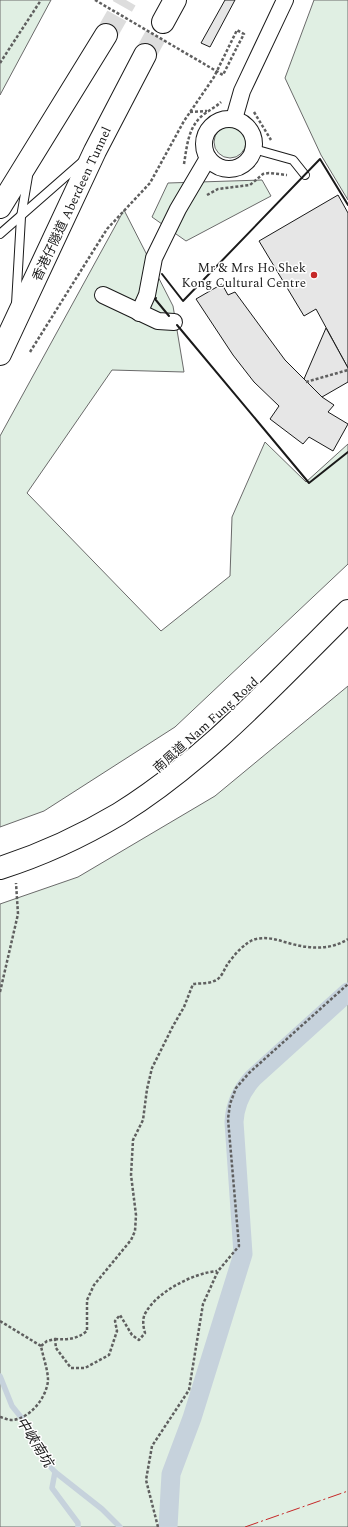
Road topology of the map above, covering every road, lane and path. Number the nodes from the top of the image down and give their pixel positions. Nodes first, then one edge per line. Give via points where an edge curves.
1 (41, 0) edge
2 (95, 0) edge
3 (176, 0) edge
4 (285, 0) edge
5 (163, 22) tunnel mouth
6 (106, 35) tunnel mouth
7 (145, 55) tunnel mouth
8 (0, 63) edge
9 (253, 107) dead end
10 (209, 111) dead end
11 (190, 112) junction
12 (234, 119) junction
13 (272, 142) dead end
14 (254, 149) junction
15 (95, 151) junction
16 (208, 158) junction
17 (30, 160) junction
18 (294, 163) junction
19 (305, 175) dead end
20 (204, 198) dead end
21 (0, 207) edge
22 (21, 216) junction
23 (0, 234) edge
24 (104, 295) dead end
25 (139, 313) junction
26 (174, 322) dead end
27 (14, 327) junction
28 (30, 352) dead end
29 (0, 354) edge
30 (348, 370) edge
31 (306, 382) dead end
32 (348, 611) edge
33 (8, 875) edge
34 (348, 939) edge
35 (348, 984) edge
36 (0, 992) edge
37 (218, 1271) junction
38 (0, 1321) edge
39 (55, 1339) junction
40 (41, 1346) junction
41 (0, 1417) edge
42 (158, 1527) edge

1 - 8 path
2 - 11 path, bridge via 184,53 204,64 210,68 217,72 223,75 244,34 237,30 224,57 217,71 214,77
3 - 5 main road
4 - 12 street via 242,91
6 - 17 main road
7 - 15 main road, 香港仔隧道 Aberdeen Tunnel
9 - 13 path via 256,118
10 - 11 path
11 - 28 path via 150,183 107,229
12 - 14 street via 248,127 252,134
12 - 16 street via 218,122 206,134 204,142
14 - 16 street via 251,157 238,168 222,168
14 - 18 lane via 279,155
15 - 22 lane
15 - 27 main road, 香港仔隧道 Aberdeen Tunnel
16 - 25 street via 178,209 154,258 148,295
17 - 21 main road
17 - 22 lane
18 - 19 lane
18 - 20 path via 287,175 274,172 264,174 250,185 218,189
22 - 23 lane
22 - 27 lane
24 - 25 street
25 - 26 street via 158,321
27 - 29 main road, 香港仔隧道 Aberdeen Tunnel
30 - 31 path
32 - 33 main road, 南風道 Nam Fung Road via 228,728 165,782 118,814 40,853
33 - 36 path via 18,914
34 - 39 path via 325,948 292,944 277,938 250,941 228,963 220,978 193,984 184,1007 152,1068 146,1089 143,1120 133,1140 135,1231 131,1240 94,1284 87,1300 87,1331 69,1340
35 - 37 path via 249,1073 236,1088 228,1120 239,1246
37 - 39 path via 206,1272 185,1280 159,1297 145,1312 145,1333 139,1340 132,1335 120,1315 115,1321 117,1331 109,1356 85,1368 71,1368 56,1348
37 - 42 path via 203,1304 189,1390 152,1446 146,1480
38 - 40 path
39 - 40 path
40 - 41 path via 48,1380 44,1394 29,1413 14,1420

